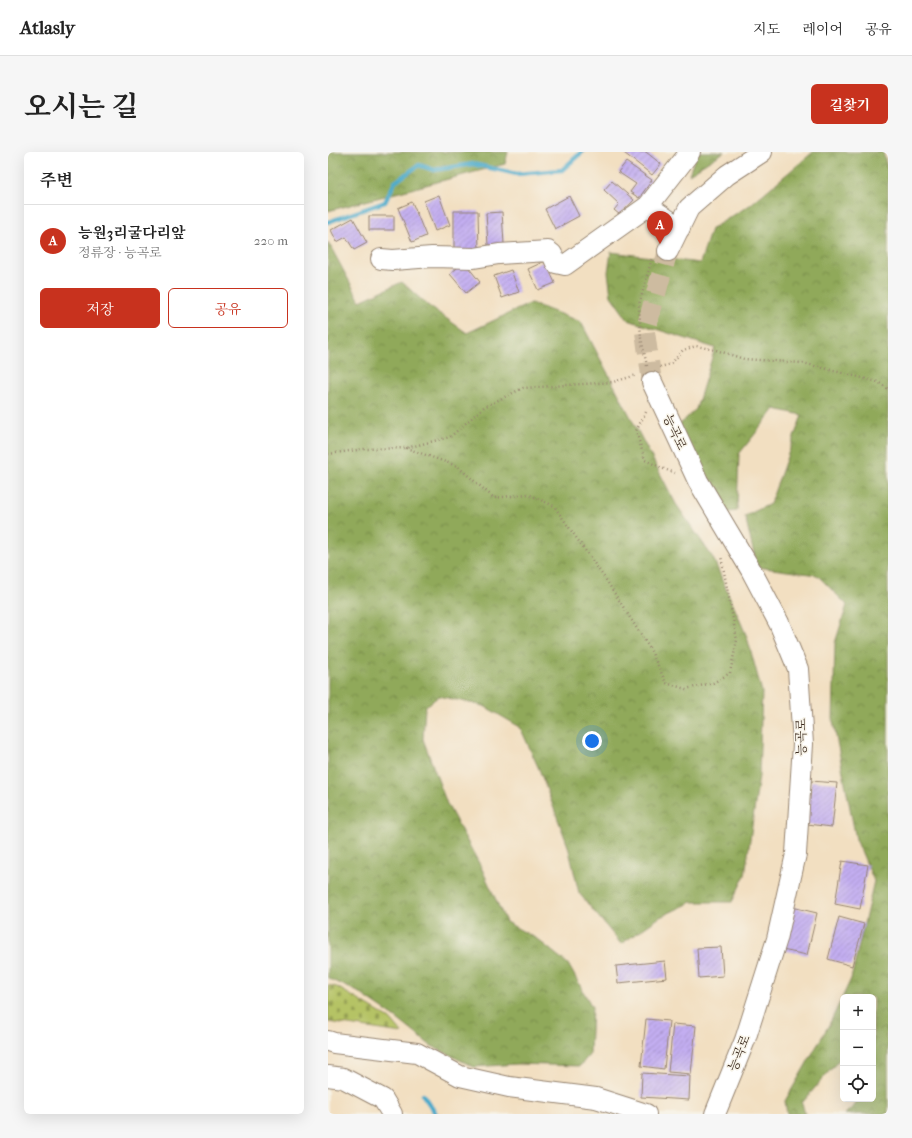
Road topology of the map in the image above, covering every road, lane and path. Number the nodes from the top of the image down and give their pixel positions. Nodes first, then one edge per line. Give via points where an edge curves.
1 (690, 152) edge
2 (762, 152) edge
3 (648, 206) junction
4 (680, 228) junction
5 (660, 252) joint
6 (380, 259) dead end
7 (649, 373) junction
8 (888, 389) edge
9 (650, 406) dead end
10 (406, 448) junction
11 (328, 454) edge
12 (681, 475) dead end
13 (721, 554) dead end
14 (328, 1041) edge
15 (328, 1076) edge
16 (392, 1114) edge
17 (646, 1114) edge
18 (715, 1114) edge

1 - 3 street
2 - 4 street via 727,175 689,208
3 - 4 street
3 - 6 street via 564,265 556,263 548,251 474,258
4 - 5 street
5 - 7 path via 639,305 641,338
7 - 8 path via 670,364 683,350 696,346 744,359 803,363 878,382
7 - 10 path via 613,382 523,388 484,407 450,437
7 - 18 street, 능곡로 via 698,482 751,570 779,623 798,669 803,744 796,854 777,939 750,1026
9 - 12 path via 636,431 645,460
10 - 11 path via 364,449
10 - 13 path via 457,466 494,498 528,494 554,506 646,642 666,683 686,689 713,683 730,673 737,640
14 - 17 street via 417,1053 460,1076 508,1087 596,1098
15 - 16 street via 343,1078 383,1099

